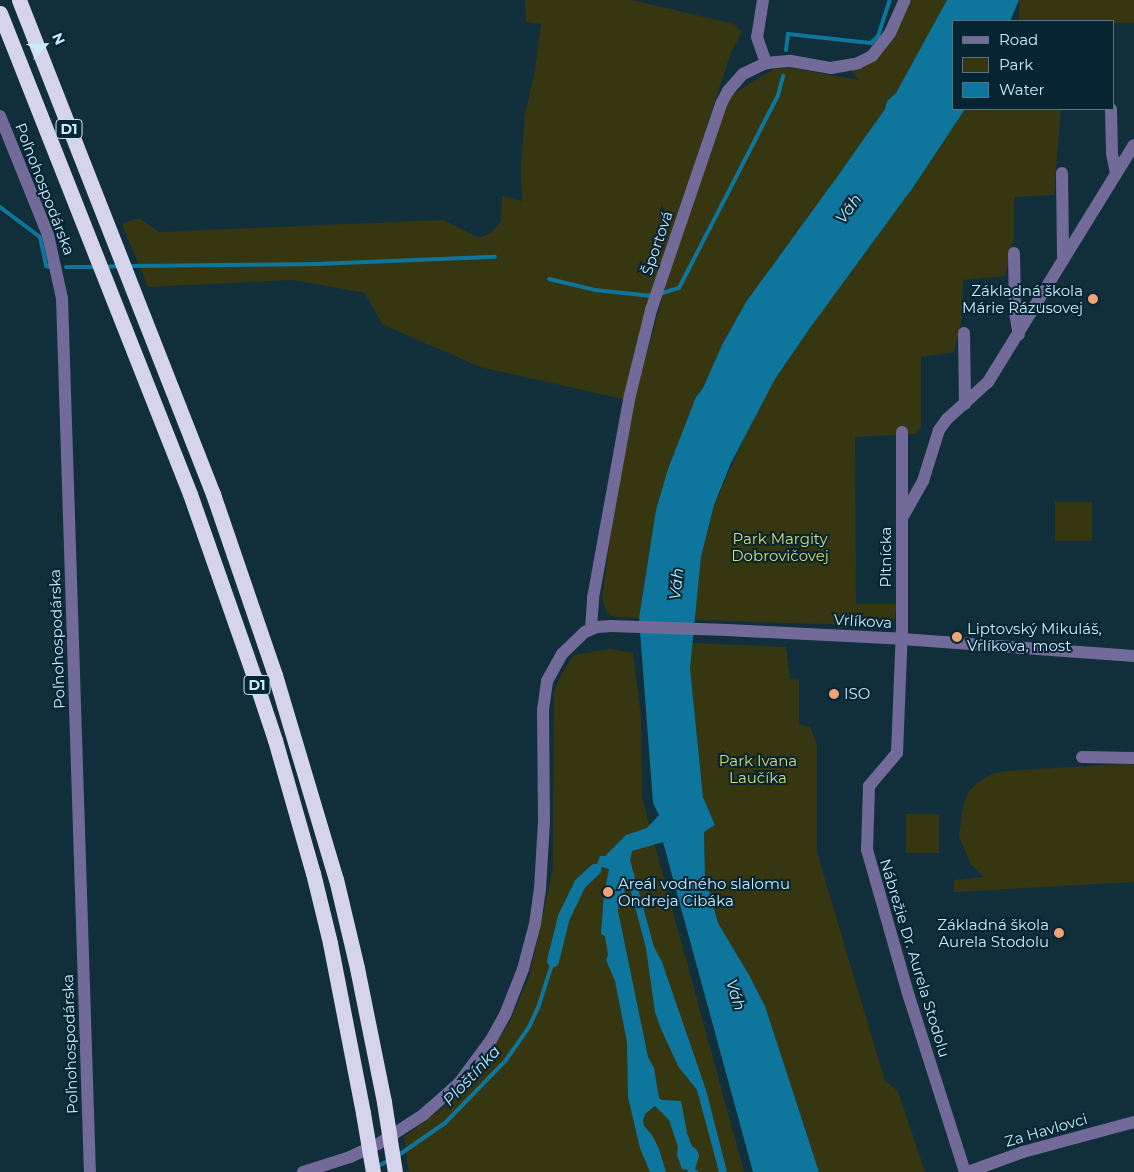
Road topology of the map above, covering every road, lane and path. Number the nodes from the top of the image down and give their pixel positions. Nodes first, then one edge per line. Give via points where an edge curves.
1 (19, 0) edge
2 (764, 0) edge
3 (905, 0) edge
4 (0, 12) edge
5 (766, 63) junction
6 (1111, 110) edge
7 (0, 116) edge
8 (1134, 145) edge
9 (1062, 173) dead end
10 (1116, 174) junction
11 (1014, 253) dead end
12 (1063, 260) junction
13 (964, 333) dead end
14 (1019, 335) junction
15 (965, 404) junction
16 (902, 432) dead end
17 (902, 518) junction
18 (591, 629) junction
19 (902, 639) junction
20 (1134, 656) edge
21 (1082, 757) dead end
22 (1134, 758) edge
23 (1134, 1122) edge
24 (90, 1172) edge
25 (304, 1172) edge
26 (374, 1172) edge
27 (395, 1172) edge
28 (966, 1172) edge

1 - 27 highway, D1, bridge via 213,494 294,733 336,879 357,968
2 - 5 street via 757,37
3 - 5 street, Športová via 890,33 872,56 858,63 831,68 791,62
4 - 26 highway, D1, bridge via 190,494 275,740 330,943
5 - 18 street, Športová via 744,74 721,104 652,310 630,394 593,598
6 - 10 street
7 - 24 street, Poľnohospodárska via 48,235 62,298
8 - 10 street, Pltnícka
9 - 12 street
10 - 12 street, Pltnícka
11 - 14 street via 1015,313
12 - 14 street, Pltnícka
13 - 15 street
14 - 15 street, Pltnícka via 988,382
15 - 17 street, Pltnícka via 939,430 923,481
16 - 17 street
17 - 19 street, Pltnícka
18 - 19 street, Vrlíkova via 624,626
18 - 25 street via 566,648 547,681 543,710 544,822 540,888 535,924 523,968 505,1015 459,1083 423,1115 378,1144
19 - 20 street, Vrlíkova
19 - 28 street, Nábrežie Dr. Aurela Stodolu via 897,753 869,786 867,850 909,997
21 - 22 street
23 - 28 street, Za Havlovci via 1023,1152

